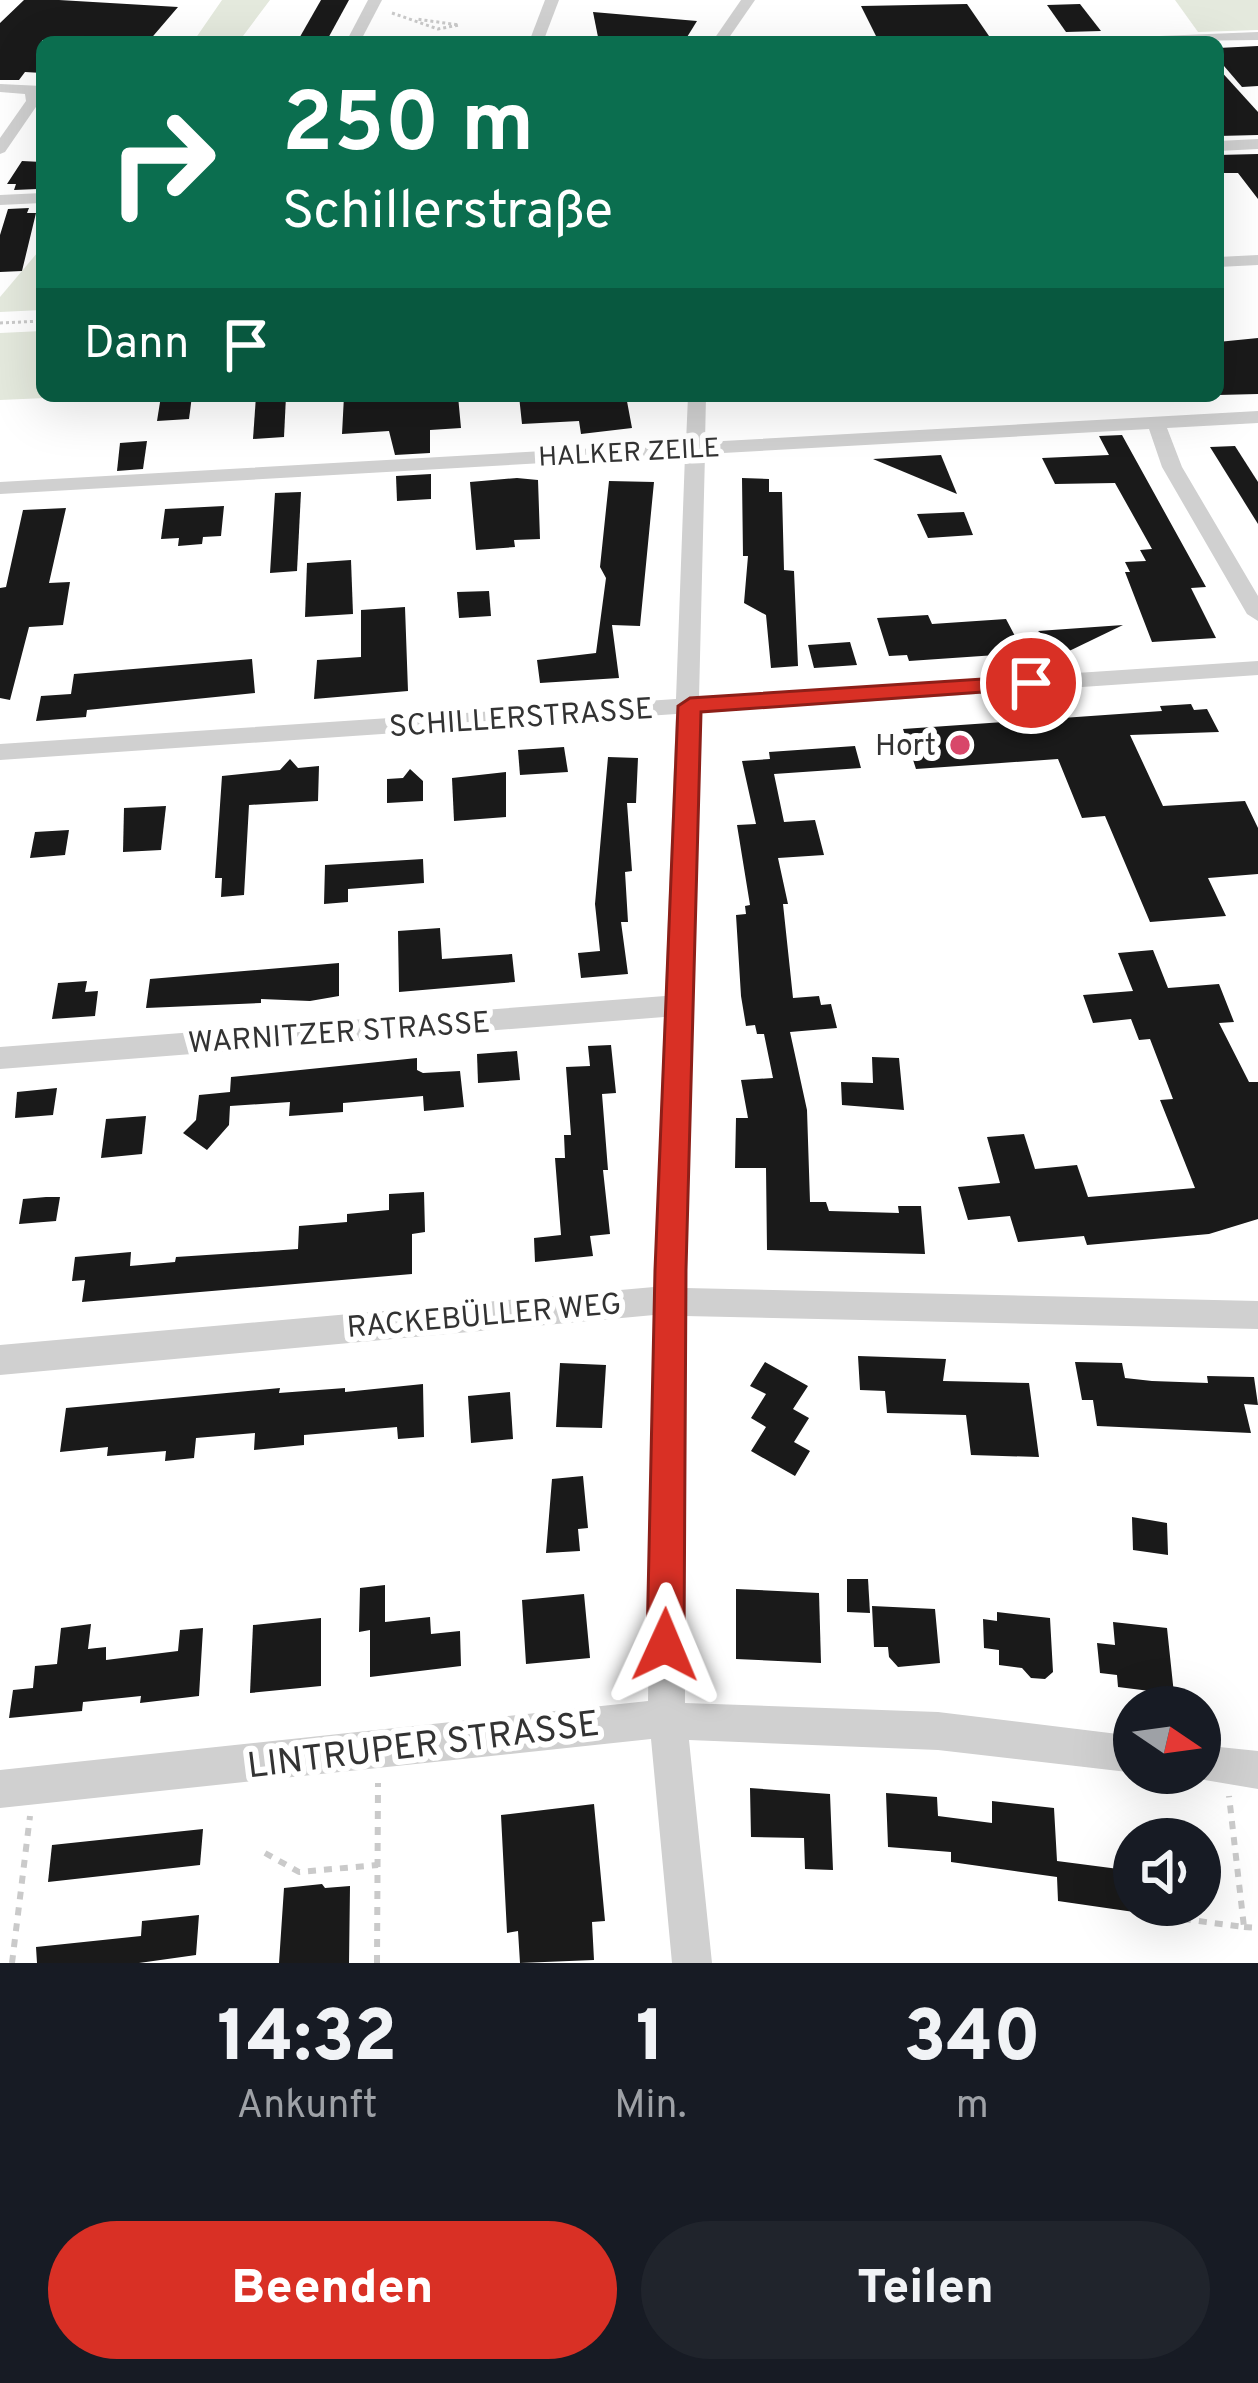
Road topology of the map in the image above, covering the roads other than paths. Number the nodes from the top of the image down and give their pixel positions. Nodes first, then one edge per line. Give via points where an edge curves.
1 (552, 0) edge
2 (748, 0) edge
3 (372, 6) edge
4 (356, 36) edge
5 (538, 36) edge
6 (723, 36) edge
7 (1258, 36) edge
8 (1224, 37) edge
9 (0, 88) edge
10 (36, 91) edge
11 (36, 94) edge
12 (1258, 144) edge
13 (1224, 146) edge
14 (0, 149) edge
15 (36, 198) edge
16 (0, 200) edge
17 (1258, 260) edge
18 (1224, 262) edge
19 (697, 402) edge
20 (1258, 417) edge
21 (1156, 423) junction
22 (695, 448) junction
23 (0, 488) edge
24 (1258, 614) edge
25 (1258, 668) edge
26 (690, 706) junction
27 (0, 752) edge
28 (679, 1005) junction
29 (0, 1058) edge
30 (670, 1300) junction
31 (1258, 1315) edge
32 (0, 1360) edge
33 (666, 1719) junction
34 (1113, 1753) edge
35 (15, 1800) edge
36 (692, 1963) edge

1 - 5 street
2 - 6 street
3 - 4 street
7 - 8 street
9 - 10 street
11 - 14 street
12 - 13 street
15 - 16 street
17 - 18 street
19 - 22 street
20 - 21 street, HALKER ZEILE
21 - 22 street, HALKER ZEILE
21 - 24 street via 1172,467
22 - 23 street, HALKER ZEILE
22 - 26 street
25 - 26 street, SCHILLERSTRASSE
26 - 27 street, SCHILLERSTRASSE
26 - 28 street
28 - 29 street, WARNITZER STRASSE
28 - 30 street
30 - 31 street, RACKEBÜLLER WEG
30 - 32 street, RACKEBÜLLER WEG
30 - 33 street
33 - 34 street, LINTRUPER STRASSE via 938,1731
33 - 35 street, LINTRUPER STRASSE
33 - 36 street

